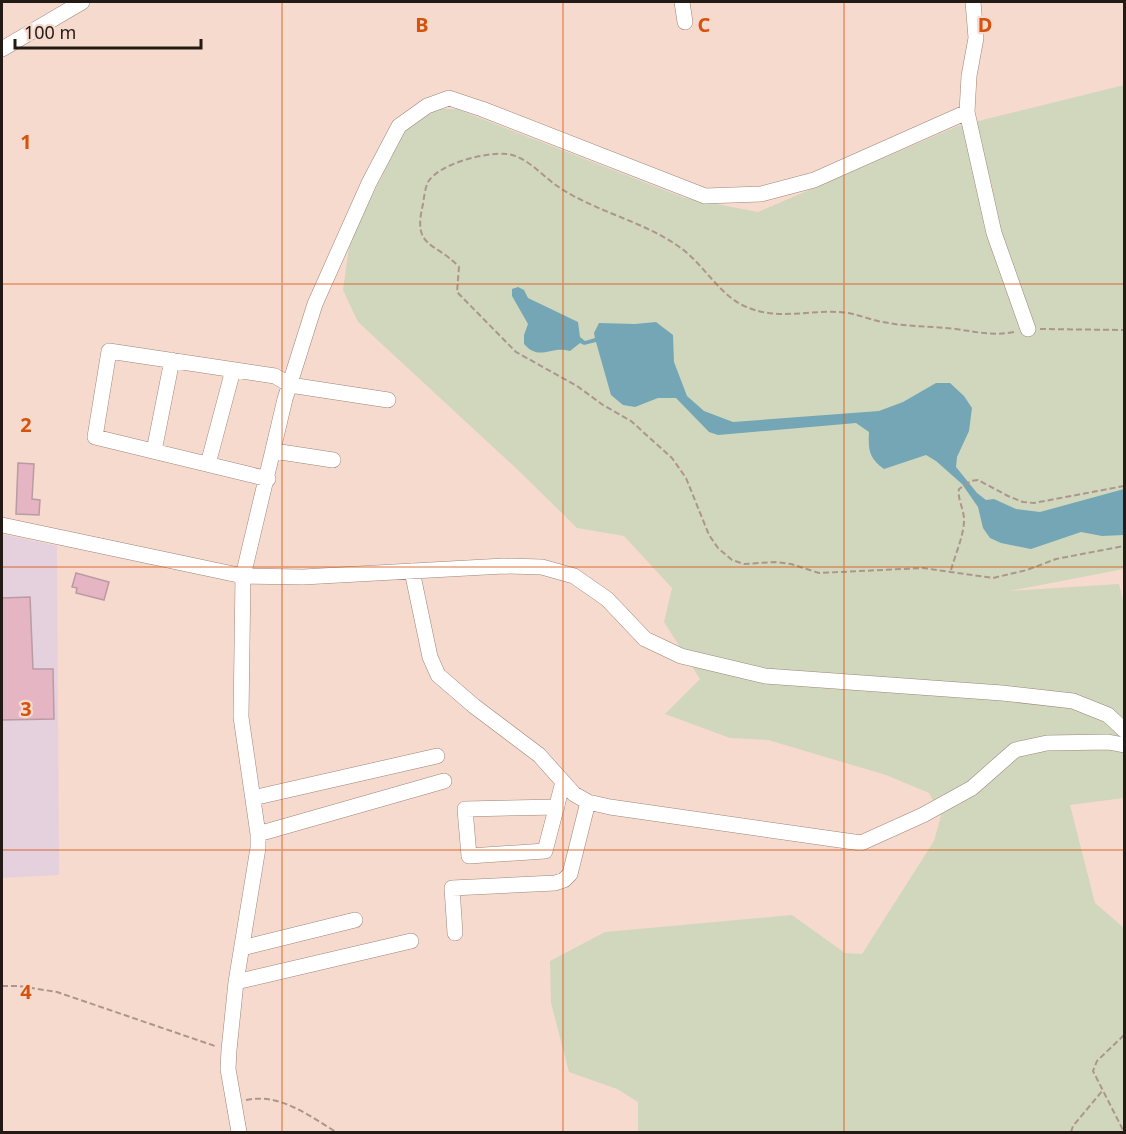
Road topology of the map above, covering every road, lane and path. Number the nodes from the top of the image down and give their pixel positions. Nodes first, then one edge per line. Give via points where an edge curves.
1 (82, 2) edge
2 (682, 2) edge
3 (973, 2) edge
4 (685, 22) dead end
5 (2, 49) edge
6 (967, 112) junction
7 (1029, 329) junction
8 (1125, 330) edge
9 (172, 360) junction
10 (232, 370) junction
11 (290, 385) junction
12 (388, 400) dead end
13 (154, 451) junction
14 (274, 451) junction
15 (333, 460) dead end
16 (208, 464) junction
17 (268, 479) junction
18 (1125, 486) edge
19 (2, 525) edge
20 (1125, 546) edge
21 (412, 571) junction
22 (950, 571) junction
23 (243, 576) junction
24 (1125, 730) edge
25 (1125, 745) edge
26 (436, 756) dead end
27 (444, 781) dead end
28 (563, 782) junction
29 (253, 798) junction
30 (588, 802) junction
31 (556, 807) junction
32 (258, 834) junction
33 (355, 920) dead end
34 (455, 933) dead end
35 (411, 941) dead end
36 (242, 948) junction
37 (236, 982) junction
38 (2, 986) edge
39 (1125, 1035) edge
40 (229, 1050) junction
41 (1103, 1090) junction
42 (235, 1103) junction
43 (239, 1132) edge
44 (336, 1132) edge
45 (1071, 1132) edge
46 (1125, 1132) edge

1 - 5 street
2 - 4 street
3 - 6 street via 976,38
6 - 7 street via 994,233
6 - 11 street via 814,180 761,194 705,196 449,98 427,106 399,126 369,183 315,304
7 - 8 path
7 - 22 path via 977,334 913,327 849,313 770,315 734,300 678,245 561,189 508,154 445,167 428,182 420,231 425,242 459,267 457,292 516,352 631,421 672,458 686,478 709,535 732,560 744,564 791,564 819,573 923,568
9 - 10 street
9 - 13 street
9 - 13 street via 109,351 96,437
10 - 11 street via 275,376
10 - 16 street
11 - 12 street
11 - 14 street
13 - 16 street
14 - 15 street
14 - 17 street
16 - 17 street
17 - 23 street
18 - 22 path via 1034,503 1008,496 978,480 971,481 959,489 964,525
19 - 23 street
20 - 22 path via 1075,555 993,578
21 - 23 street
21 - 24 street via 542,567 574,576 607,599 645,639 681,656 765,676 1073,701 1108,715
21 - 28 street via 430,657 438,675 539,755
23 - 29 street via 241,717
25 - 30 street via 1047,743 1015,750 972,788 861,843
26 - 29 street
27 - 32 street
28 - 30 street
28 - 31 street
29 - 32 street
30 - 34 street via 570,874 564,880 452,888
31 - 31 street via 545,851 469,856 465,809
32 - 36 street
33 - 36 street
35 - 37 street
36 - 37 street
37 - 40 street
38 - 40 path via 57,992
39 - 41 path via 1097,1061 1093,1071
40 - 42 street via 228,1069
41 - 45 path
41 - 46 path
42 - 43 street
42 - 44 path via 270,1099 299,1109

